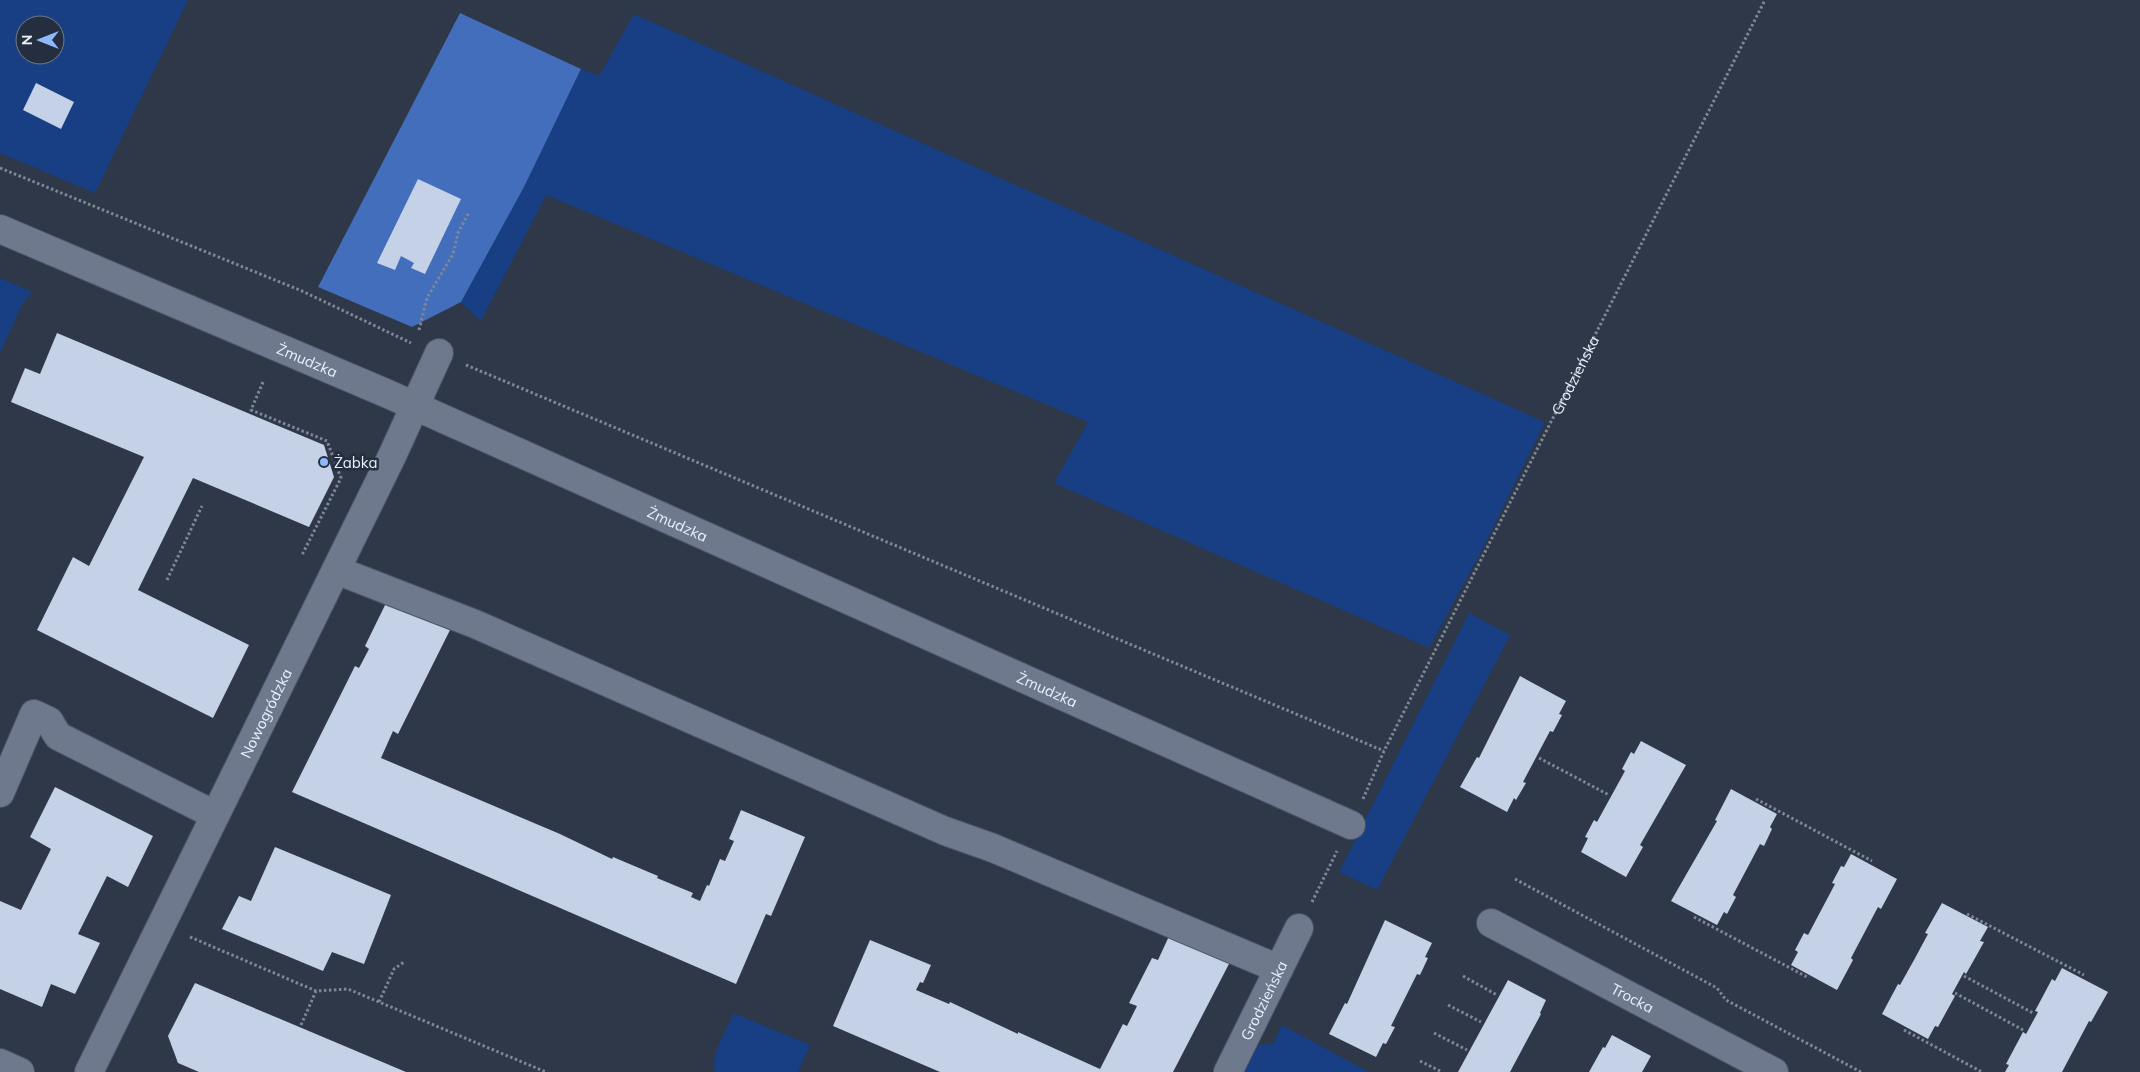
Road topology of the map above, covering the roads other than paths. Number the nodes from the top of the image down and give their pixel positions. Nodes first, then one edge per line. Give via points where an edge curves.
1 (0, 229) edge
2 (439, 353) road end
3 (414, 406) junction
4 (336, 570) junction
5 (0, 793) edge
6 (215, 815) junction
7 (1351, 825) dead end
8 (1491, 923) dead end
9 (1299, 928) dead end
10 (1279, 969) junction
11 (0, 1063) edge
12 (20, 1072) edge
13 (89, 1072) edge
14 (1228, 1072) edge
15 (1774, 1072) edge

1 - 3 street, Żmudzka
2 - 3 street, Nowogródzka
3 - 4 street, Nowogródzka
3 - 7 street, Żmudzka
4 - 6 street, Nowogródzka
4 - 10 street via 475,624 927,824 992,848
5 - 6 street via 34,714 49,721 58,736
6 - 13 street, Nowogródzka
8 - 15 street, Trocka
9 - 10 street, Grodzieńska
10 - 14 street, Grodzieńska
11 - 12 street

